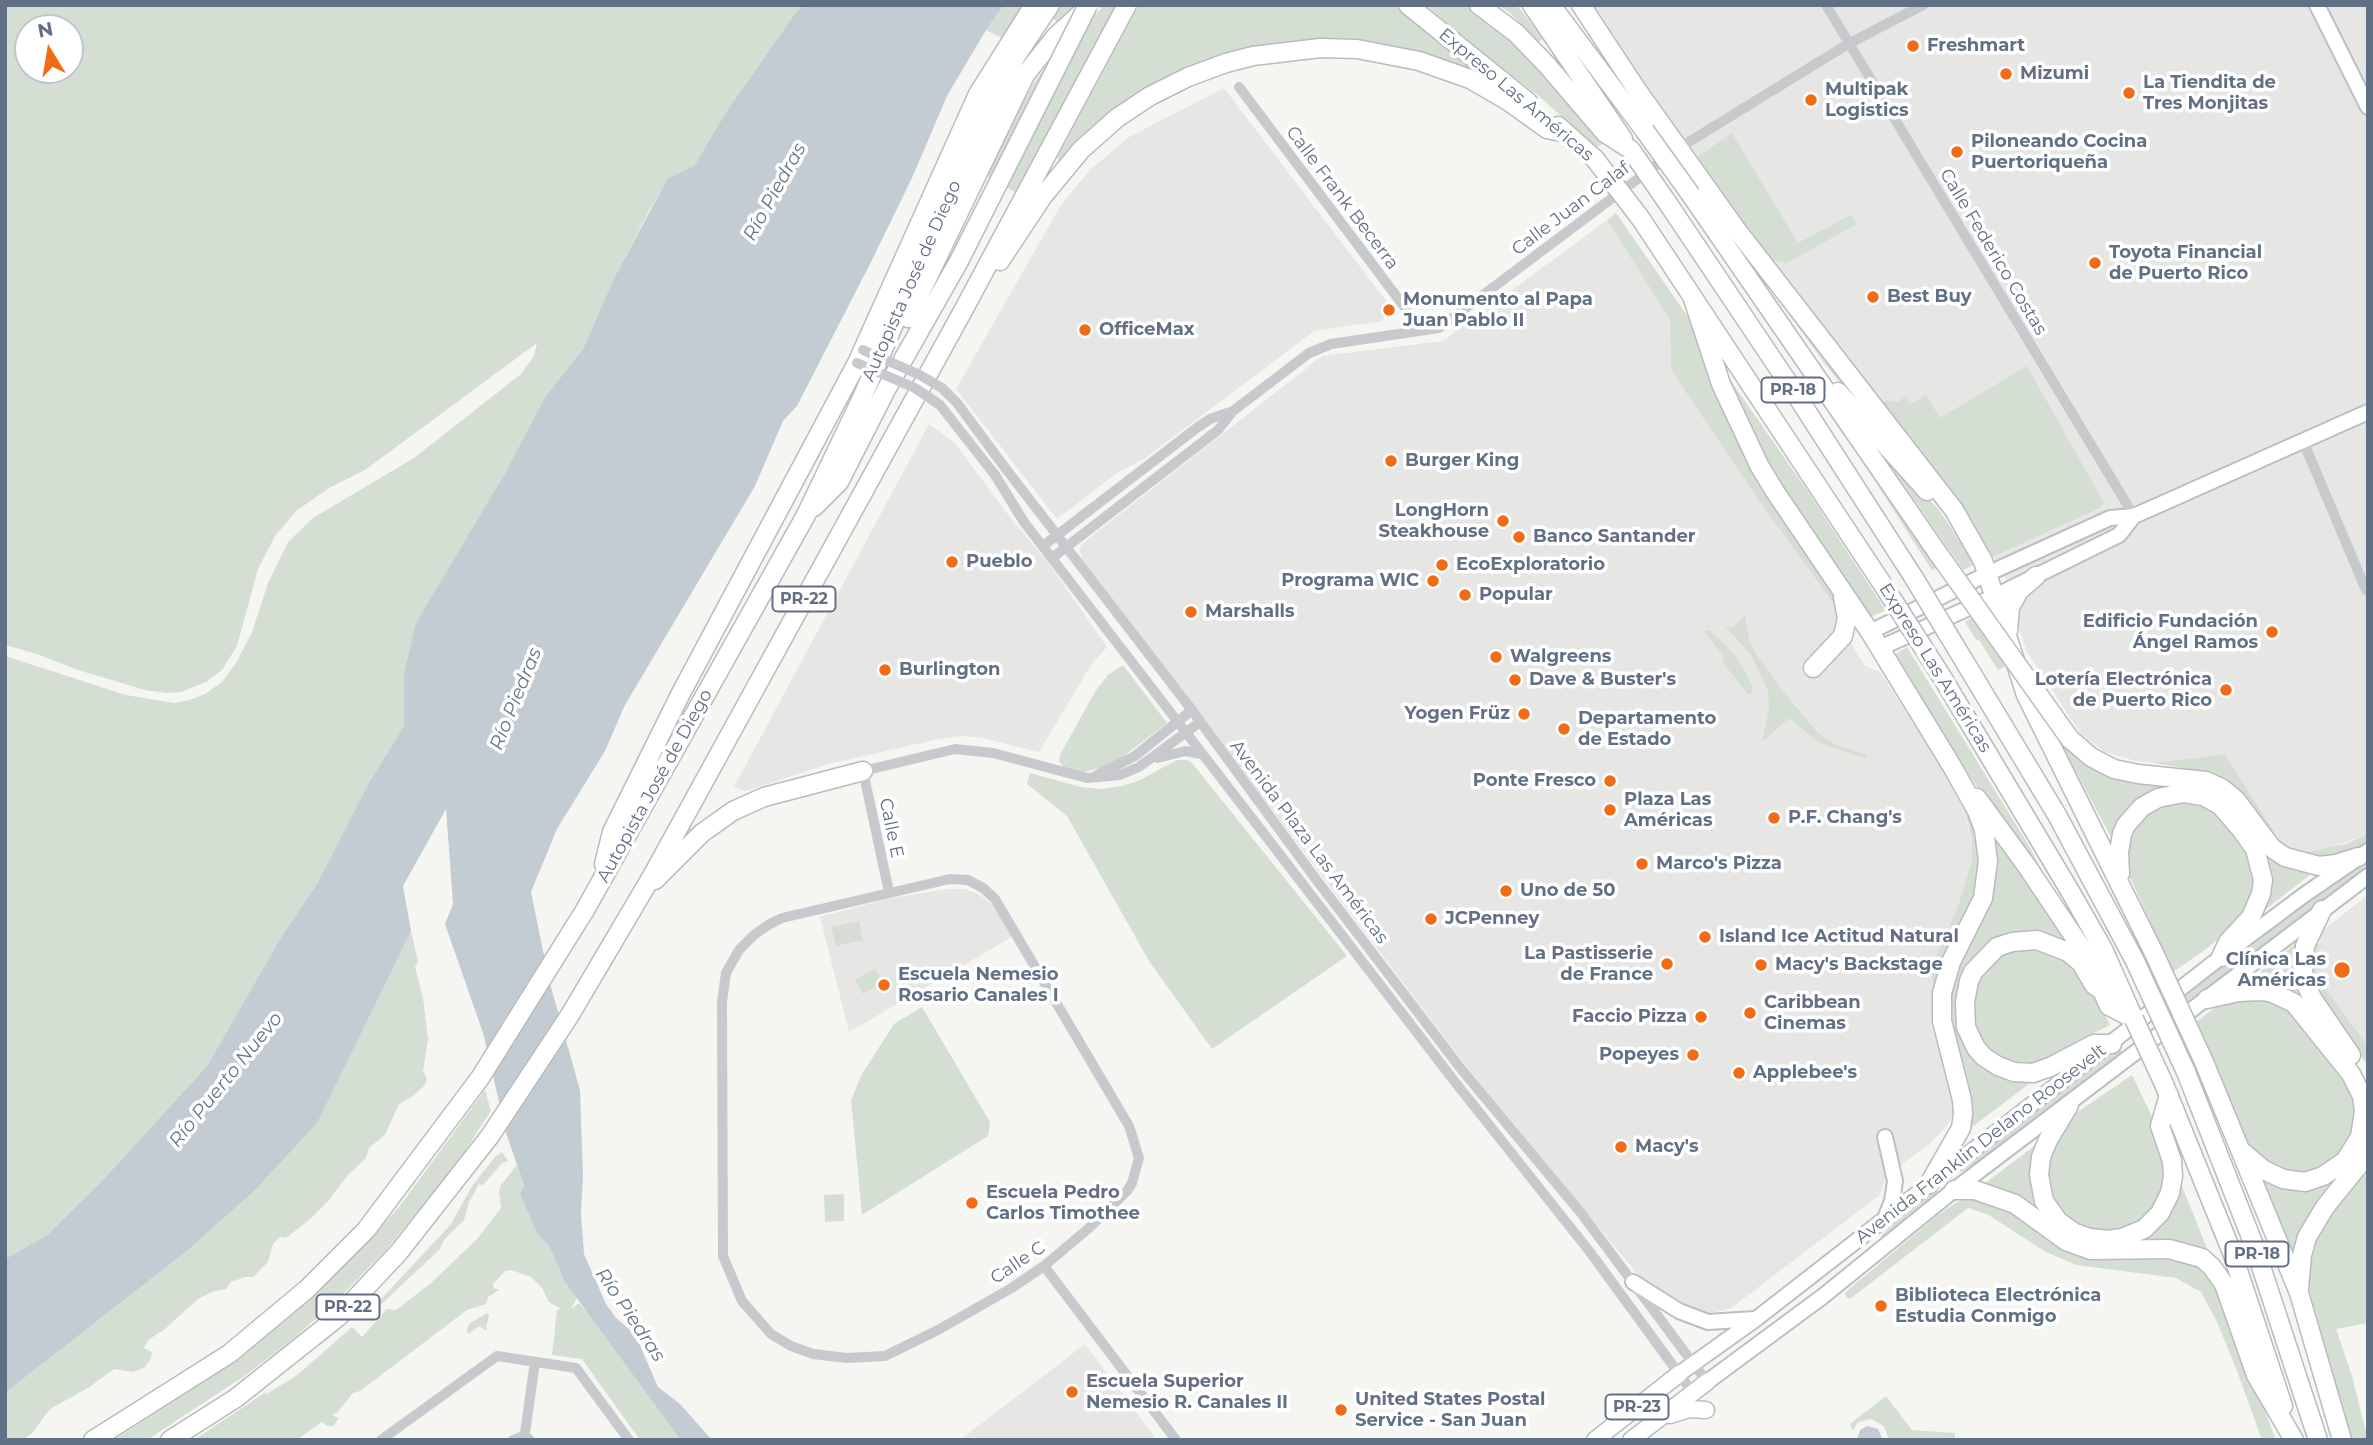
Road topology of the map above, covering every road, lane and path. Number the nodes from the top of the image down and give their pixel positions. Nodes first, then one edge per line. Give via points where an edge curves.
1 (1034, 5) edge
2 (1050, 5) edge
3 (1127, 5) edge
4 (1408, 5) edge
5 (1479, 5) edge
6 (1532, 5) edge
7 (1551, 5) edge
8 (1566, 5) edge
9 (1826, 5) edge
10 (1923, 5) edge
11 (2317, 5) edge
12 (1086, 8) edge
13 (1583, 9) edge
14 (1848, 44) junction
15 (1239, 87) dead end
16 (2368, 107) edge
17 (1645, 131) junction
18 (1566, 133) junction
19 (1679, 148) junction
20 (1631, 150) junction
21 (1692, 296) junction
22 (964, 309) junction
23 (1410, 332) junction
24 (860, 356) junction
25 (1810, 366) junction
26 (861, 400) junction
27 (1233, 411) junction
28 (2368, 412) edge
29 (2302, 441) junction
30 (806, 515) junction
31 (2134, 516) junction
32 (1962, 525) junction
33 (1057, 536) junction
34 (1043, 546) junction
35 (1065, 548) junction
36 (1052, 558) junction
37 (1987, 574) junction
38 (2036, 576) junction
39 (2365, 590) dead end
40 (1842, 591) junction
41 (1993, 597) junction
42 (1870, 632) junction
43 (2009, 645) junction
44 (1880, 648) junction
45 (1813, 668) dead end
46 (1192, 710) junction
47 (1178, 722) junction
48 (1200, 722) junction
49 (1186, 733) junction
50 (1202, 754) junction
51 (1145, 763) junction
52 (1953, 768) junction
53 (863, 771) junction
54 (1087, 778) junction
55 (2363, 854) edge
56 (2368, 876) edge
57 (2120, 881) junction
58 (598, 888) junction
59 (644, 888) junction
60 (889, 891) junction
61 (2322, 910) junction
62 (2221, 957) junction
63 (2102, 982) junction
64 (2207, 999) junction
65 (2112, 1044) junction
66 (2368, 1082) edge
67 (2166, 1090) junction
68 (2068, 1105) junction
69 (1885, 1137) dead end
70 (2239, 1148) junction
71 (2368, 1149) edge
72 (1928, 1184) junction
73 (1954, 1190) junction
74 (1885, 1217) junction
75 (1044, 1266) junction
76 (1633, 1282) junction
77 (2299, 1293) junction
78 (1756, 1319) junction
79 (535, 1362) junction
80 (1694, 1364) junction
81 (1679, 1374) junction
82 (1707, 1382) junction
83 (1693, 1393) junction
84 (1706, 1410) dead end
85 (1649, 1426) junction
86 (526, 1439) edge
87 (93, 1440) edge
88 (170, 1440) edge
89 (381, 1440) edge
90 (513, 1440) edge
91 (629, 1440) edge
92 (1176, 1440) edge
93 (1595, 1440) edge
94 (1631, 1440) edge
95 (2294, 1440) edge
96 (2318, 1440) edge
97 (2342, 1440) edge

1 - 24 highway via 978,94
2 - 26 highway, Autopista José de Diego / PR-22 via 1014,59 964,163
3 - 22 highway, PR-22
4 - 18 highway, Expreso Las Américas / PR-18
5 - 20 highway via 1516,33 1605,133
6 - 20 highway, Expreso Las Américas / PR-18
7 - 17 highway
8 - 17 highway
9 - 14 street, Calle Federico Costas
10 - 14 street, Calle Juan Calaf
11 - 16 main road
12 - 26 highway via 1025,75 895,346
12 - 30 highway, bridge via 960,261 839,482
13 - 19 highway
14 - 19 street, Calle Juan Calaf
14 - 31 street, Calle Federico Costas
15 - 23 street, Calle Frank Becerra via 1406,309
17 - 25 highway, bridge
18 - 21 highway, Expreso Las Américas / PR-18, bridge via 1595,159
18 - 22 highway via 1547,129 1470,79 1388,54 1320,48 1226,63 1150,96 1081,150
19 - 23 street, Calle Juan Calaf via 1439,328
19 - 32 highway via 1744,239 1944,495
20 - 96 highway, Expreso Las Américas / PR-18, bridge via 1914,578 2057,815 2135,961 2186,1072 2254,1245
21 - 40 highway via 1721,384 1759,465
21 - 63 highway, Expreso Las Américas / PR-18, bridge via 1887,591 2035,830 2103,949
22 - 59 highway, PR-22
23 - 27 street, Calle Juan Calaf via 1319,347
24 - 33 street, Avenida Plaza Las Américas, bridge via 920,375 942,388
24 - 34 street, Avenida Plaza Las Américas, bridge via 940,405
24 - 58 highway via 612,831
25 - 32 highway
25 - 55 highway, bridge via 2070,739 2114,769 2206,781 2223,789 2285,858 2319,866
26 - 30 highway, Autopista José de Diego / PR-22
27 - 33 street, Calle Juan Calaf via 1198,427
27 - 35 street, Calle Juan Calaf via 1218,430
28 - 29 main road
29 - 31 main road
29 - 39 street
30 - 58 highway, Autopista José de Diego / PR-22
31 - 37 main road via 2110,518
31 - 38 main road via 2119,535
32 - 37 highway
33 - 34 street, Calle Juan Calaf
33 - 35 street, Avenida Plaza Las Américas
34 - 36 street, Avenida Plaza Las Américas
35 - 36 street, Calle Juan Calaf
35 - 46 street, Avenida Plaza Las Américas
36 - 47 street, Avenida Plaza Las Américas
37 - 41 highway
37 - 42 main road
38 - 41 main road
38 - 43 highway via 2010,607
40 - 42 highway
40 - 45 highway via 1847,618 1843,636
41 - 43 highway
41 - 44 main road
42 - 44 highway
43 - 57 highway via 2026,695
44 - 52 highway
46 - 47 street
46 - 48 street, Avenida Plaza Las Américas
47 - 49 street, Avenida Plaza Las Américas
47 - 54 street via 1135,756
48 - 49 street
48 - 76 street, Avenida Plaza Las Américas via 1445,1048
49 - 50 street, Avenida Plaza Las Américas
49 - 51 street
50 - 51 street via 1180,751
50 - 81 street, Avenida Plaza Las Américas via 1590,1252
51 - 54 street via 1120,775
52 - 63 highway via 2026,865
52 - 72 highway via 1984,830 1988,870 1983,898 1944,984 1942,1021 1962,1100 1961,1128
53 - 54 street via 955,749 993,753
53 - 59 highway via 764,797 733,811 702,833
53 - 60 street, Calle E
55 - 62 main road, Avenida Franklin Delano Roosevelt / PR-23
56 - 61 main road, Avenida Franklin Delano Roosevelt / PR-23
57 - 62 highway via 2122,834 2142,807 2184,793 2220,805 2255,849 2263,886 2251,917
57 - 70 highway, bridge
58 - 87 highway, Autopista José de Diego / PR-22 via 480,1078 366,1230 307,1289 229,1354
59 - 88 highway, PR-22 via 570,1015 490,1136 399,1252 338,1317 236,1398
60 - 75 street, Calle C via 968,880 995,899 1129,1126 1139,1158 1132,1183
60 - 75 street, Calle C via 775,921 754,935 730,966 722,1002 723,1256 742,1301 771,1334 813,1354 847,1358 885,1356
61 - 64 main road, Avenida Franklin Delano Roosevelt / PR-23
61 - 66 highway via 2305,946 2304,979
62 - 65 main road, Avenida Franklin Delano Roosevelt / PR-23
63 - 65 highway via 2058,947 2031,940 2004,944 1981,962 1969,981 1966,1027 1984,1056 2014,1072 2033,1073 2094,1044
63 - 67 highway, Expreso Las Américas / PR-18, bridge via 2134,1019
64 - 68 main road, Avenida Franklin Delano Roosevelt / PR-23
64 - 70 highway via 2262,990 2285,997 2305,1013 2362,1096 2363,1127 2355,1147 2341,1165 2318,1179 2298,1182 2277,1177 2263,1171
65 - 72 main road, Avenida Franklin Delano Roosevelt / PR-23
67 - 68 highway via 2160,1126 2172,1161 2170,1193 2160,1213 2144,1229 2109,1240 2075,1233 2058,1221 2044,1201 2041,1157
67 - 95 highway, Expreso Las Américas / PR-18 via 2233,1255
68 - 73 main road, Avenida Franklin Delano Roosevelt / PR-23
69 - 74 main road via 1895,1181
70 - 77 highway
71 - 77 highway via 2307,1237
72 - 74 main road, Avenida Franklin Delano Roosevelt / PR-23
73 - 82 main road, Avenida Franklin Delano Roosevelt / PR-23
73 - 95 highway via 1975,1190 2015,1204 2066,1241 2091,1250 2169,1249 2202,1258 2224,1284 2256,1375
74 - 78 main road, Avenida Franklin Delano Roosevelt / PR-23
75 - 92 street
76 - 78 main road via 1679,1311 1708,1322
76 - 80 street, Avenida Plaza Las Américas
77 - 97 highway
78 - 80 main road, Avenida Franklin Delano Roosevelt / PR-23
79 - 86 street
79 - 89 street via 494,1356
79 - 91 street via 576,1368
80 - 81 main road, Avenida Franklin Delano Roosevelt / PR-23
80 - 82 street, Avenida Plaza Las Américas
81 - 83 street, Avenida Plaza Las Américas
81 - 93 main road, Avenida Franklin Delano Roosevelt / PR-23
82 - 83 main road, Avenida Franklin Delano Roosevelt / PR-23
83 - 85 main road, Avenida Franklin Delano Roosevelt / PR-23
84 - 85 main road via 1676,1412
85 - 94 main road, Avenida Franklin Delano Roosevelt / PR-23
86 - 90 street

